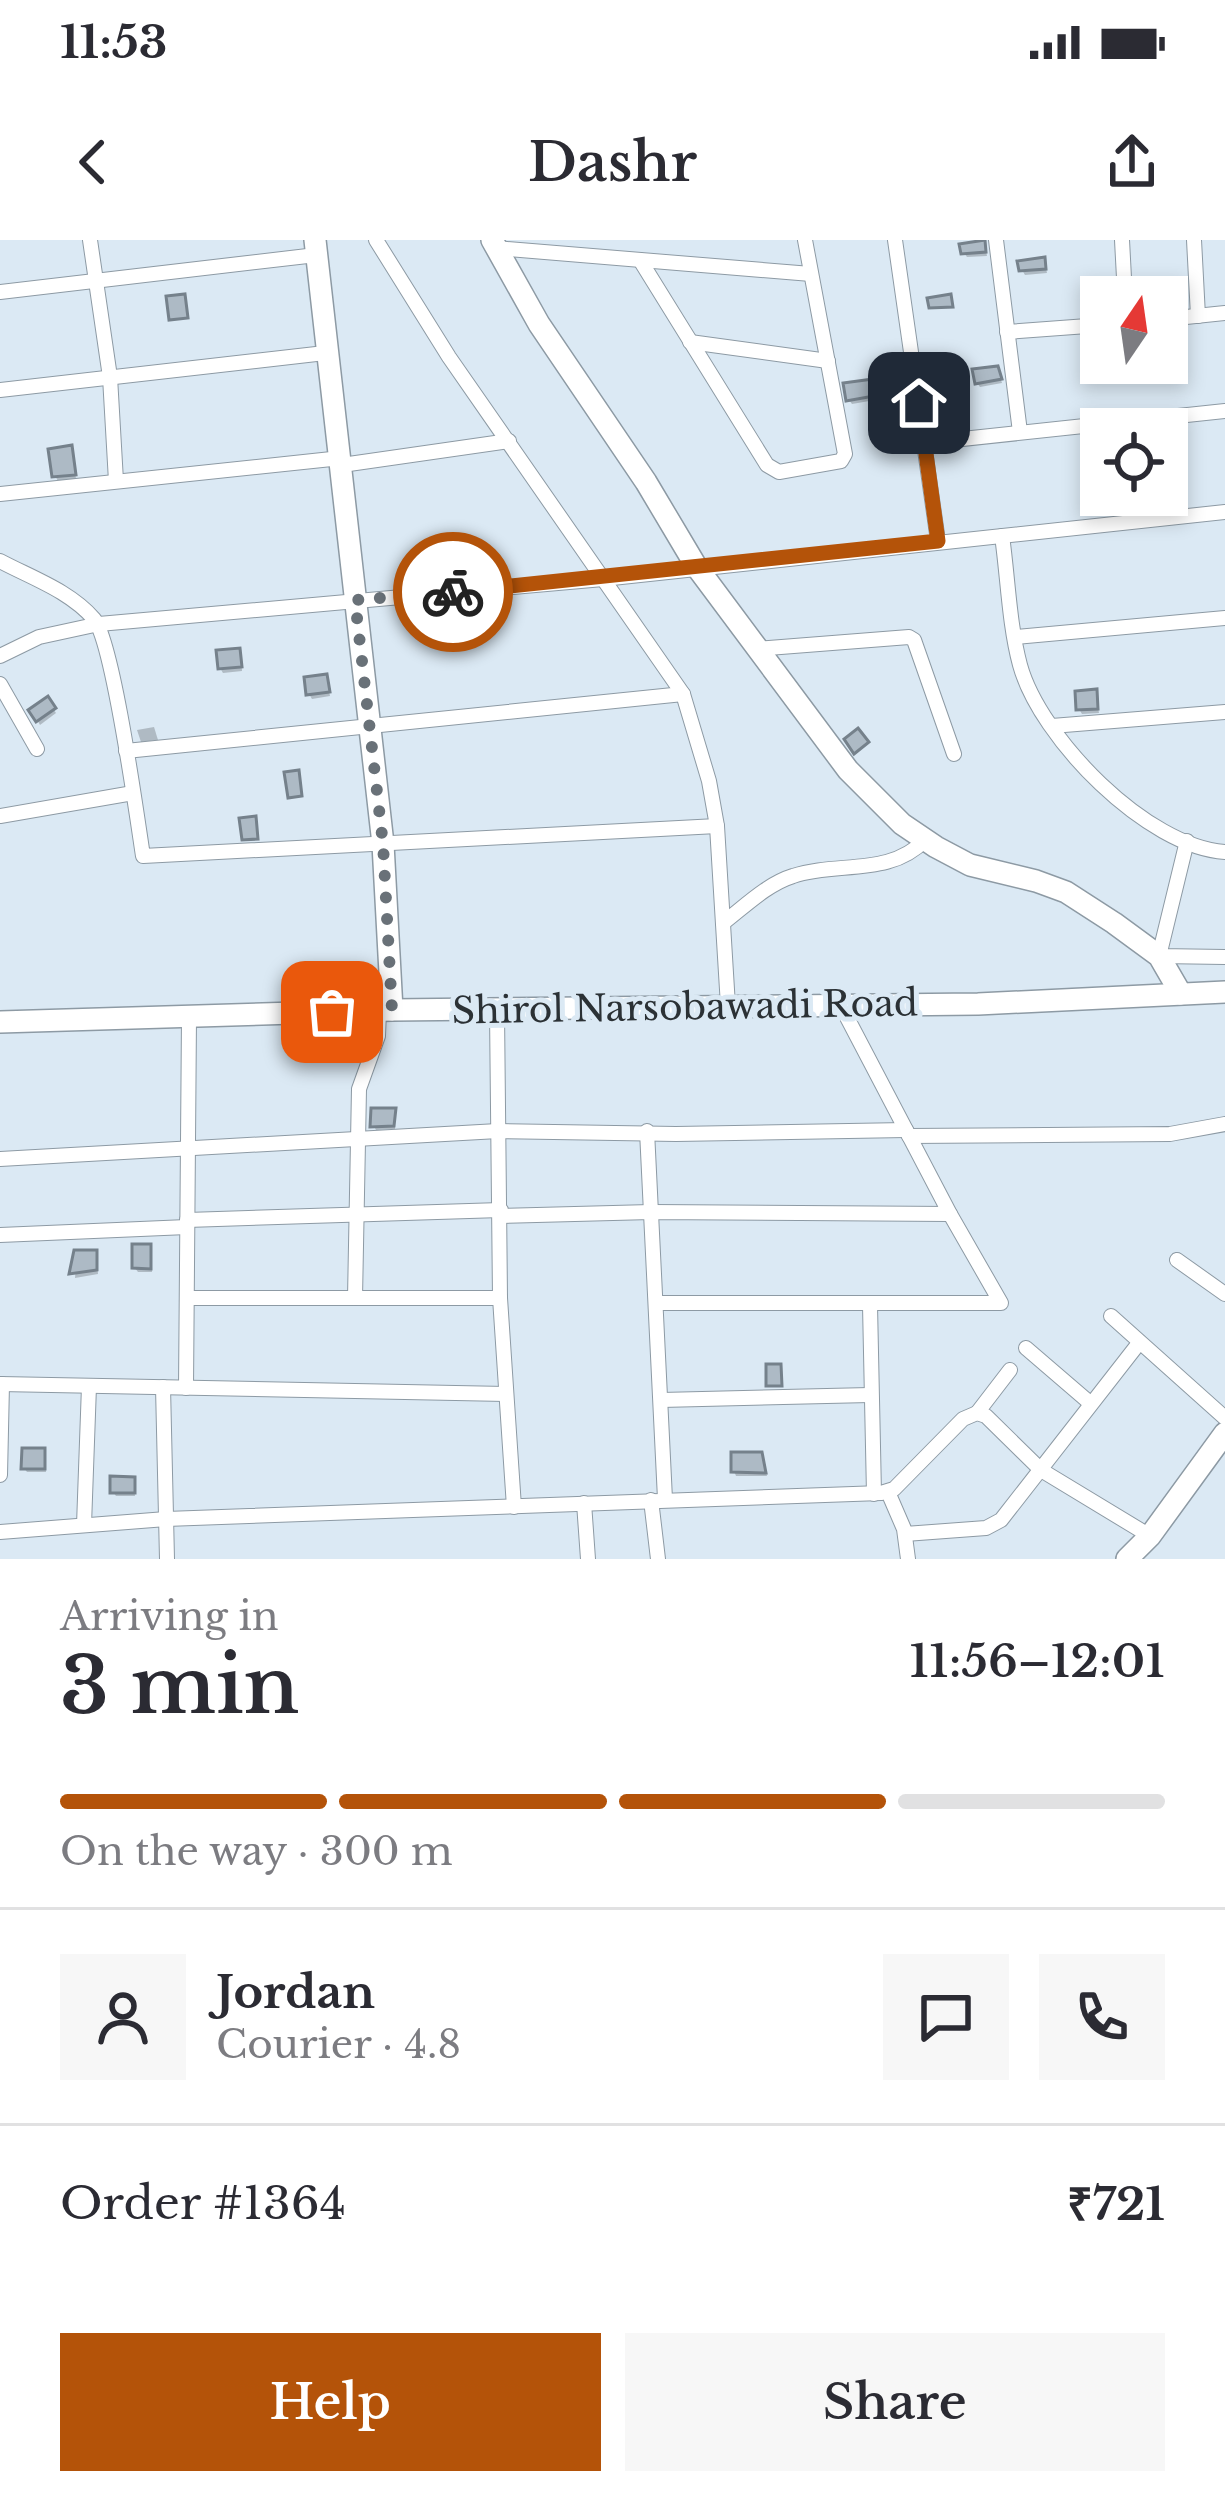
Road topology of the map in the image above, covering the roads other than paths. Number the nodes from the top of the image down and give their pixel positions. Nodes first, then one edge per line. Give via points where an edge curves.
1 (90, 240) edge
2 (376, 240) edge
3 (805, 240) edge
4 (895, 240) edge
5 (996, 240) edge
6 (1122, 240) edge
7 (1194, 240) edge
8 (494, 244) edge
9 (316, 248) edge
10 (579, 248) edge
11 (640, 260) junction
12 (811, 274) junction
13 (1124, 276) edge
14 (96, 284) junction
15 (0, 292) edge
16 (1225, 313) edge
17 (1198, 316) junction
18 (1188, 317) edge
19 (1080, 327) edge
20 (1007, 332) junction
21 (690, 342) junction
22 (326, 352) junction
23 (828, 361) junction
24 (110, 377) junction
25 (0, 390) edge
26 (1225, 411) edge
27 (1188, 419) edge
28 (1080, 429) edge
29 (1020, 432) junction
30 (509, 441) junction
31 (925, 443) junction
32 (342, 462) junction
33 (116, 481) junction
34 (0, 494) edge
35 (1225, 512) edge
36 (1188, 515) edge
37 (1175, 516) edge
38 (1002, 536) junction
39 (938, 541) junction
40 (0, 561) edge
41 (696, 566) junction
42 (603, 578) junction
43 (355, 600) junction
44 (1225, 618) edge
45 (99, 625) junction
46 (1015, 637) junction
47 (756, 650) junction
48 (0, 656) edge
49 (0, 684) edge
50 (683, 694) junction
51 (1225, 712) edge
52 (370, 724) junction
53 (1052, 726) junction
54 (37, 749) dead end
55 (126, 751) junction
56 (954, 754) dead end
57 (133, 793) junction
58 (0, 816) edge
59 (717, 826) junction
60 (925, 840) junction
61 (1187, 841) junction
62 (383, 844) junction
63 (1225, 852) edge
64 (723, 923) junction
65 (1160, 956) junction
66 (1225, 957) edge
67 (1225, 992) edge
68 (1181, 994) junction
69 (840, 1004) junction
70 (728, 1006) junction
71 (386, 1011) junction
72 (497, 1012) junction
73 (189, 1018) junction
74 (0, 1022) edge
75 (1225, 1124) edge
76 (498, 1131) junction
77 (647, 1131) junction
78 (908, 1133) junction
79 (355, 1140) junction
80 (188, 1150) junction
81 (0, 1159) edge
82 (651, 1212) junction
83 (501, 1214) junction
84 (950, 1214) junction
85 (356, 1216) junction
86 (188, 1224) junction
87 (0, 1235) edge
88 (1177, 1260) dead end
89 (1225, 1294) edge
90 (187, 1298) junction
91 (355, 1298) junction
92 (500, 1298) junction
93 (656, 1303) junction
94 (870, 1305) junction
95 (1111, 1316) dead end
96 (1139, 1343) junction
97 (1026, 1348) dead end
98 (1010, 1370) dead end
99 (1, 1384) edge
100 (88, 1386) junction
101 (163, 1387) junction
102 (186, 1388) junction
103 (506, 1394) junction
104 (870, 1395) junction
105 (661, 1400) junction
106 (1090, 1403) junction
107 (977, 1413) junction
108 (1225, 1418) edge
109 (1225, 1433) edge
110 (1041, 1470) junction
111 (0, 1475) edge
112 (881, 1493) junction
113 (658, 1500) junction
114 (584, 1503) junction
115 (514, 1507) junction
116 (166, 1519) junction
117 (84, 1525) junction
118 (0, 1532) edge
119 (905, 1534) junction
120 (1150, 1536) junction
121 (167, 1559) edge
122 (588, 1559) edge
123 (658, 1559) edge
124 (908, 1559) edge
125 (1127, 1559) edge

1 - 14 street
2 - 30 street
3 - 12 street
4 - 31 street
5 - 20 street
6 - 13 street
7 - 17 street
8 - 10 street
8 - 41 street
9 - 14 street
9 - 22 street
10 - 11 street
11 - 12 street
11 - 21 street
12 - 23 street
14 - 15 street
14 - 24 street
16 - 17 street
17 - 18 street
19 - 20 street
20 - 29 street
21 - 23 street
21 - 23 street via 774,472 844,459
22 - 24 street
22 - 32 street
24 - 25 street
24 - 33 street
26 - 27 street
28 - 29 street
29 - 31 street
30 - 32 street
30 - 42 street
31 - 39 street
32 - 33 street
32 - 43 street
33 - 34 street
35 - 36 street
37 - 38 street
38 - 39 street
38 - 46 street
39 - 41 street
40 - 45 street via 74,598
41 - 42 street
41 - 47 street
42 - 43 street
42 - 50 street
43 - 45 street
43 - 52 street
44 - 46 street
45 - 48 street via 39,637
45 - 55 street
46 - 53 street via 1021,670
47 - 56 street via 909,637
47 - 60 street via 848,770
49 - 54 street
50 - 52 street
50 - 59 street
51 - 53 street
52 - 55 street
52 - 62 street
53 - 61 street via 1111,795 1154,829
55 - 57 street
57 - 58 street
57 - 62 street via 143,856
59 - 62 street
59 - 64 street
60 - 64 street via 905,859 795,874
60 - 65 street via 970,865 1066,892
61 - 63 street
61 - 65 street
62 - 71 street
64 - 70 street
65 - 66 street
65 - 68 street
67 - 68 street, Shirol Narsobawadi Road
68 - 69 street, Shirol Narsobawadi Road
69 - 70 street, Shirol Narsobawadi Road
69 - 78 street
70 - 72 street, Shirol Narsobawadi Road
71 - 72 street, Shirol Narsobawadi Road
71 - 73 street, Shirol Narsobawadi Road
71 - 79 street via 361,1076
72 - 76 street
73 - 74 street, Shirol Narsobawadi Road
73 - 80 street
75 - 78 street via 1170,1134
76 - 77 street
76 - 79 street
76 - 83 street
77 - 78 street
77 - 82 street
78 - 84 street
79 - 80 street
79 - 85 street
80 - 81 street
80 - 86 street
82 - 83 street
82 - 84 street
82 - 93 street
83 - 85 street
83 - 92 street
84 - 94 street via 1001,1303
85 - 86 street
85 - 91 street
86 - 87 street
86 - 90 street
88 - 89 street
90 - 91 street
90 - 102 street
91 - 92 street
92 - 103 street
93 - 94 street
93 - 105 street
94 - 104 street
95 - 96 street
96 - 106 street
96 - 108 street
97 - 106 street
98 - 107 street
99 - 100 street
99 - 111 street
100 - 101 street
100 - 117 street
101 - 102 street
101 - 116 street
102 - 103 street
103 - 115 street
104 - 105 street
104 - 112 street
105 - 113 street
106 - 110 street
107 - 110 street
107 - 112 street
109 - 120 street
110 - 119 street via 994,1525
110 - 120 street
112 - 113 street
112 - 119 street
113 - 114 street
113 - 123 street
114 - 115 street
114 - 122 street
115 - 116 street
116 - 117 street
116 - 121 street
117 - 118 street
119 - 124 street
120 - 125 street

